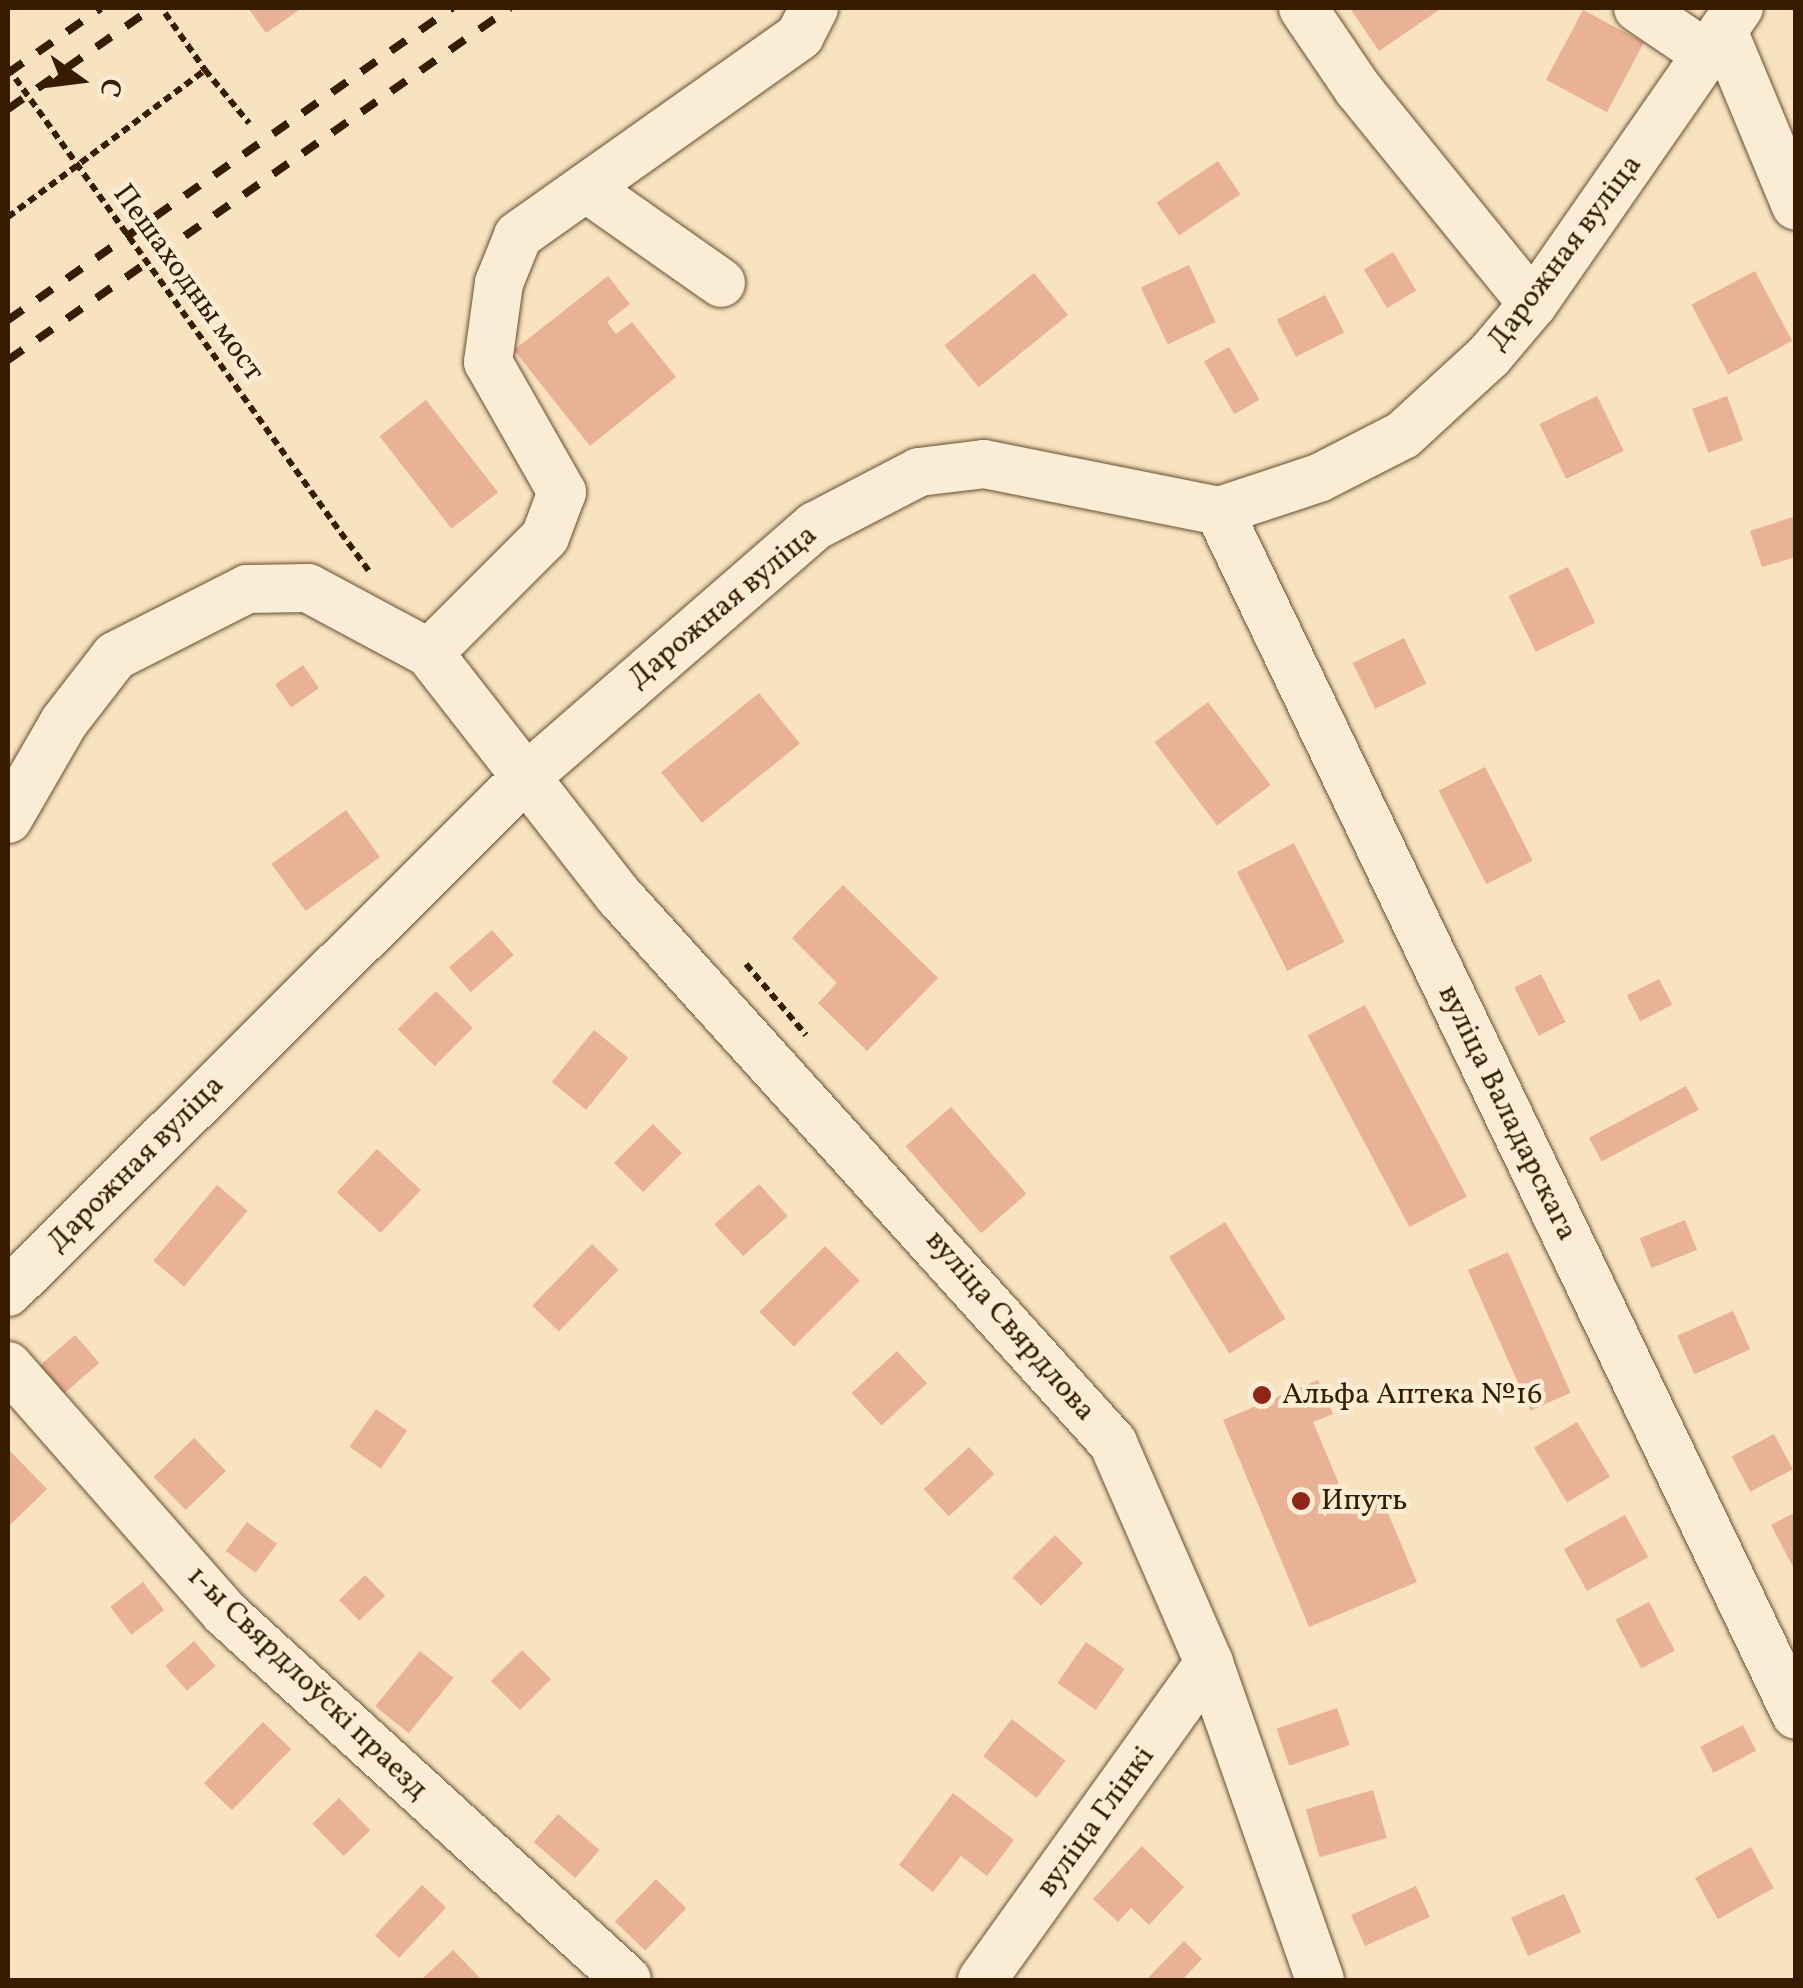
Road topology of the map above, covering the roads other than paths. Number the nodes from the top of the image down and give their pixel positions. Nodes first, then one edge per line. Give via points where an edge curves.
1 (814, 8) edge
2 (1303, 8) edge
3 (1638, 8) edge
4 (1724, 32) edge
5 (586, 188) junction
6 (1796, 206) edge
7 (720, 283) dead end
8 (1533, 304) junction
9 (1219, 511) junction
10 (429, 653) junction
11 (525, 778) junction
12 (8, 818) edge
13 (8, 1292) edge
14 (8, 1366) edge
15 (1209, 1663) junction
16 (1796, 1715) edge
17 (627, 1980) edge
18 (982, 1980) edge
19 (1320, 1980) edge

1 - 5 street via 800,36
2 - 8 street via 1358,89
3 - 4 street
4 - 6 street
4 - 8 street, Дарожная вуліца
5 - 7 street
5 - 10 street via 518,236 499,283 488,362 562,492 545,537
8 - 9 street, Дарожная вуліца via 1489,356 1403,435 1319,478
9 - 11 street, Дарожная вуліца via 984,464 919,472 816,526
9 - 16 street, вуліца Валадарскага
10 - 11 street, вуліца Свярдлова
10 - 12 street via 308,588 246,590 114,656 64,722
11 - 13 street, Дарожная вуліца
11 - 15 street, вуліца Свярдлова via 619,896 1112,1443
14 - 17 street, 1-ы Свярдлоўскі праезд via 225,1613
15 - 18 street, вуліца Глінкі
15 - 19 street, вуліца Свярдлова

